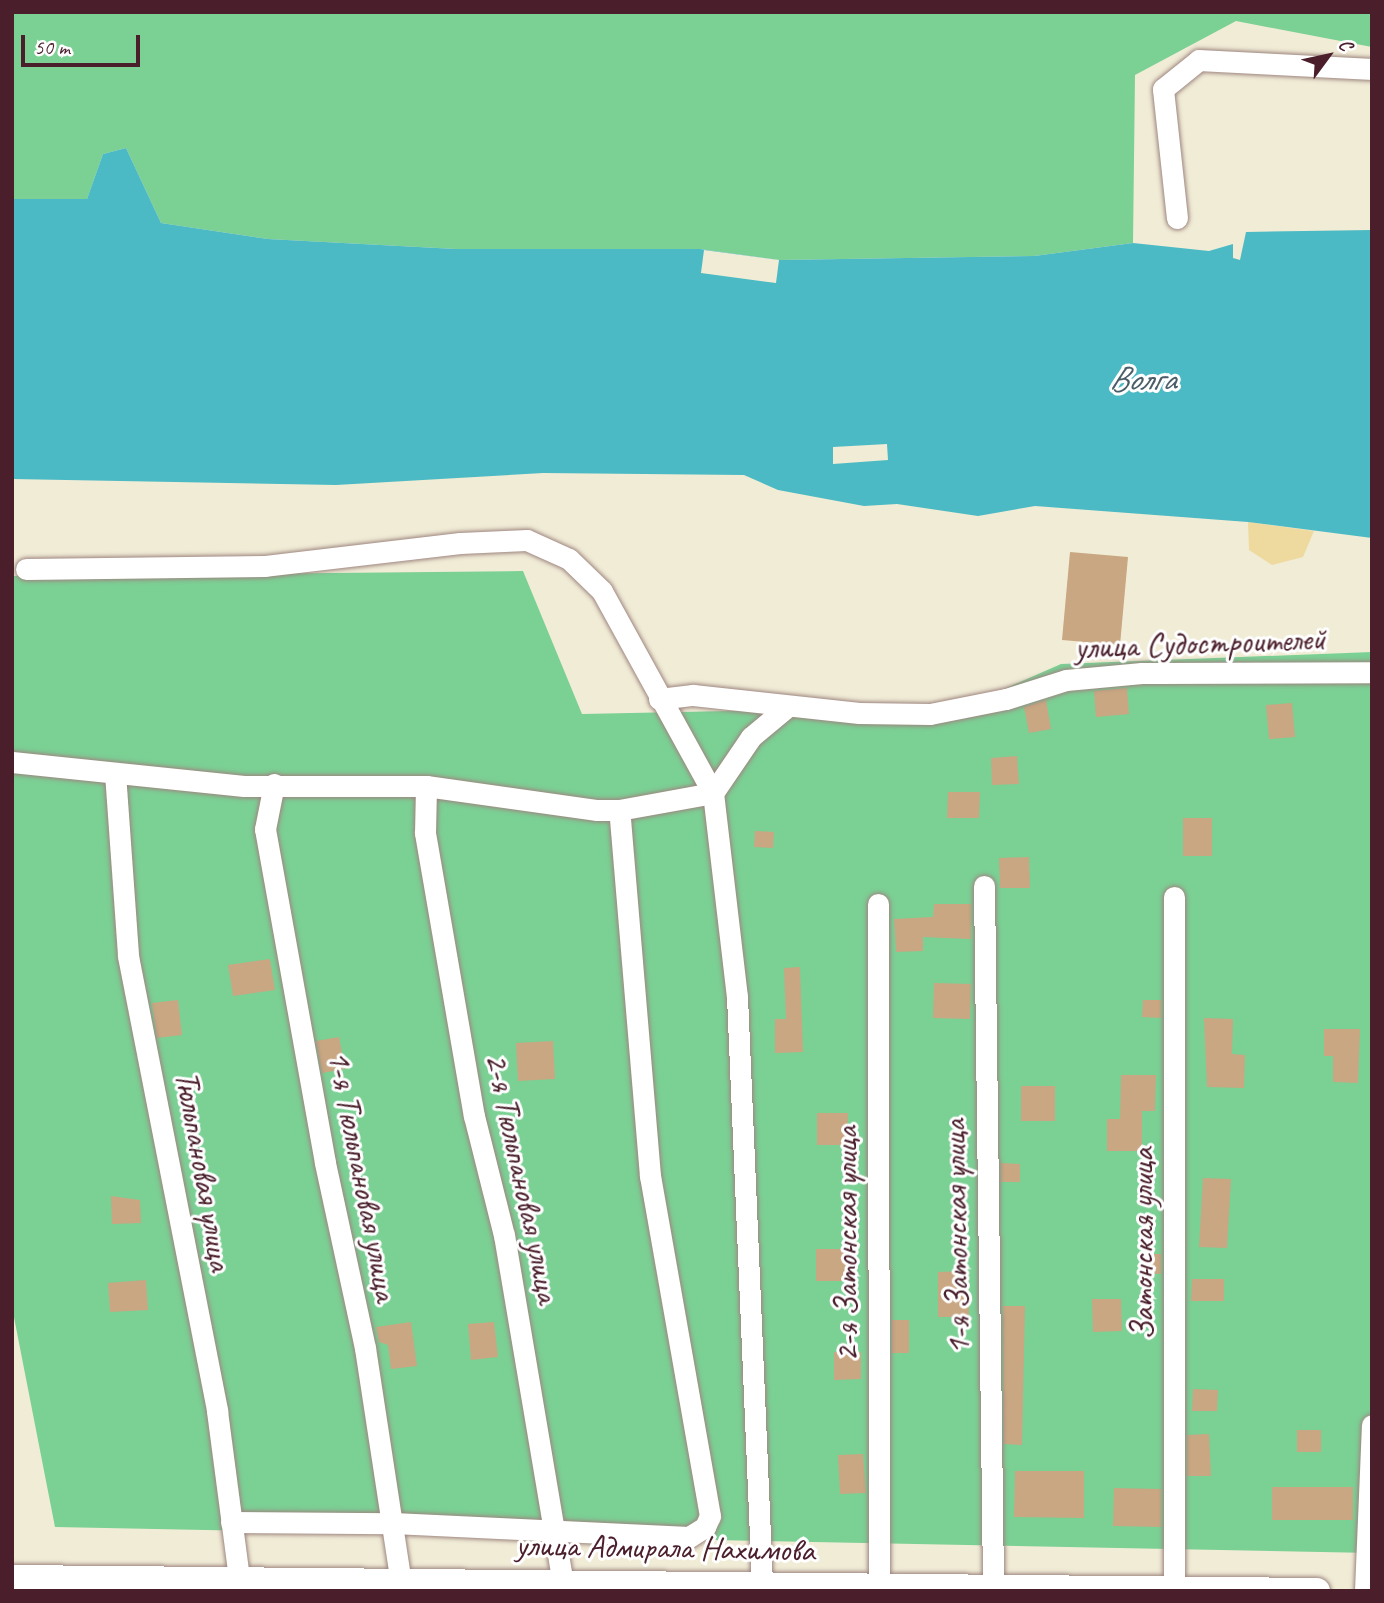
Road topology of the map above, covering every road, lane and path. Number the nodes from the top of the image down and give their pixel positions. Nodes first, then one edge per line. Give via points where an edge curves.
1 (1372, 69) edge
2 (1177, 218) dead end
3 (26, 569) dead end
4 (1372, 672) edge
5 (659, 699) junction
6 (787, 707) junction
7 (12, 762) edge
8 (115, 773) junction
9 (274, 784) junction
10 (426, 786) junction
11 (713, 793) junction
12 (619, 810) junction
13 (984, 886) dead end
14 (1174, 897) dead end
15 (878, 904) dead end
16 (1372, 1425) edge
17 (231, 1522) junction
18 (393, 1523) junction
19 (555, 1532) junction
20 (12, 1578) edge
21 (239, 1579) junction
22 (564, 1581) junction
23 (879, 1585) junction
24 (403, 1586) edge
25 (757, 1586) edge
26 (993, 1587) junction
27 (930, 1588) edge
28 (1174, 1590) edge
29 (1275, 1590) edge
30 (1317, 1591) edge
31 (1364, 1591) edge

1 - 2 street via 1199,60 1163,89
3 - 5 street via 265,566 460,543 527,540 548,547 588,574 629,637
4 - 6 street, улица Судостроителей via 1142,673 1078,679 930,714
5 - 6 street, улица Судостроителей via 693,695
5 - 11 street
6 - 11 street via 751,737
7 - 8 street
8 - 9 street via 244,786
8 - 17 street, Тюльпановая улица via 128,956 216,1411
9 - 10 street
9 - 18 street, 1-я Тюльпановая улица via 265,829 324,1163 365,1348
10 - 12 street
10 - 19 street, 2-я Тюльпановая улица via 425,833 474,1116 504,1235
11 - 12 street
11 - 25 street via 737,997
12 - 19 street via 650,1176 710,1516 699,1534 689,1537
13 - 26 street, 1-я Затонская улица
14 - 28 street, Затонская улица
15 - 23 street, 2-я Затонская улица
16 - 31 street
17 - 18 street
17 - 21 street, Тюльпановая улица
18 - 19 street
18 - 24 street, 1-я Тюльпановая улица
19 - 22 street, 2-я Тюльпановая улица
20 - 21 main road, улица Адмирала Нахимова
21 - 24 main road, улица Адмирала Нахимова
22 - 24 main road, улица Адмирала Нахимова
22 - 25 main road, улица Адмирала Нахимова
23 - 25 main road, улица Адмирала Нахимова
23 - 27 main road, улица Адмирала Нахимова
26 - 27 main road, улица Адмирала Нахимова
26 - 28 main road, улица Адмирала Нахимова
28 - 29 main road, улица Адмирала Нахимова
29 - 30 main road, улица Адмирала Нахимова

